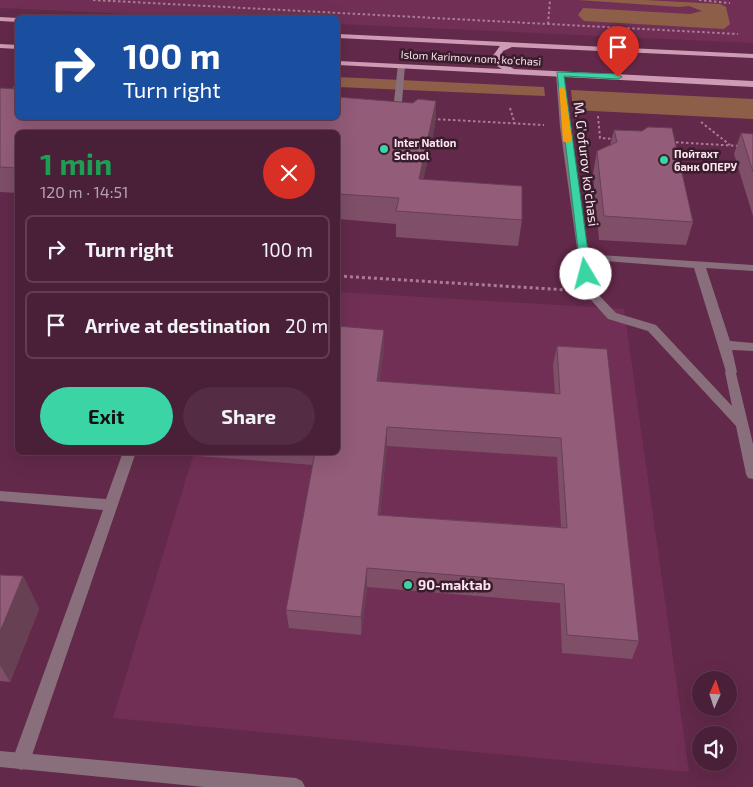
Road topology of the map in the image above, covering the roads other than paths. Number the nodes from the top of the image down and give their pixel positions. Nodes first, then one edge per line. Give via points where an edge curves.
1 (0, 19) edge
2 (15, 20) edge
3 (340, 36) edge
4 (512, 44) junction
5 (0, 46) edge
6 (15, 47) edge
7 (753, 56) edge
8 (340, 63) edge
9 (401, 66) junction
10 (512, 72) junction
11 (560, 74) junction
12 (753, 84) edge
13 (398, 102) edge
14 (584, 257) junction
15 (699, 265) junction
16 (753, 268) edge
17 (725, 345) junction
18 (753, 347) edge
19 (741, 423) junction
20 (749, 439) edge
21 (129, 455) edge
22 (753, 474) edge
23 (0, 496) edge
24 (111, 505) junction
25 (0, 759) edge
26 (21, 761) junction
27 (227, 784) edge
28 (296, 787) edge

1 - 2 main road
3 - 4 main road, Islom Karimov nom. ko'chasi
4 - 7 main road, Islom Karimov nom. ko'chasi
4 - 10 main road via 500,49 496,57
5 - 6 main road
8 - 9 main road, Islom Karimov nom. ko'chasi
9 - 10 main road, Islom Karimov nom. ko'chasi
9 - 13 street
10 - 11 main road, Islom Karimov nom. ko'chasi
11 - 12 main road, Islom Karimov nom. ko'chasi
11 - 14 street, M. G'ofurov ko'chasi
14 - 15 street
14 - 19 street, M. G'ofurov ko'chasi via 589,291 612,316 652,328
15 - 16 street
15 - 17 street
17 - 18 street
17 - 19 street
19 - 20 street
20 - 22 street
21 - 24 street
23 - 24 street
24 - 26 street
25 - 26 street
26 - 27 street
27 - 28 street

